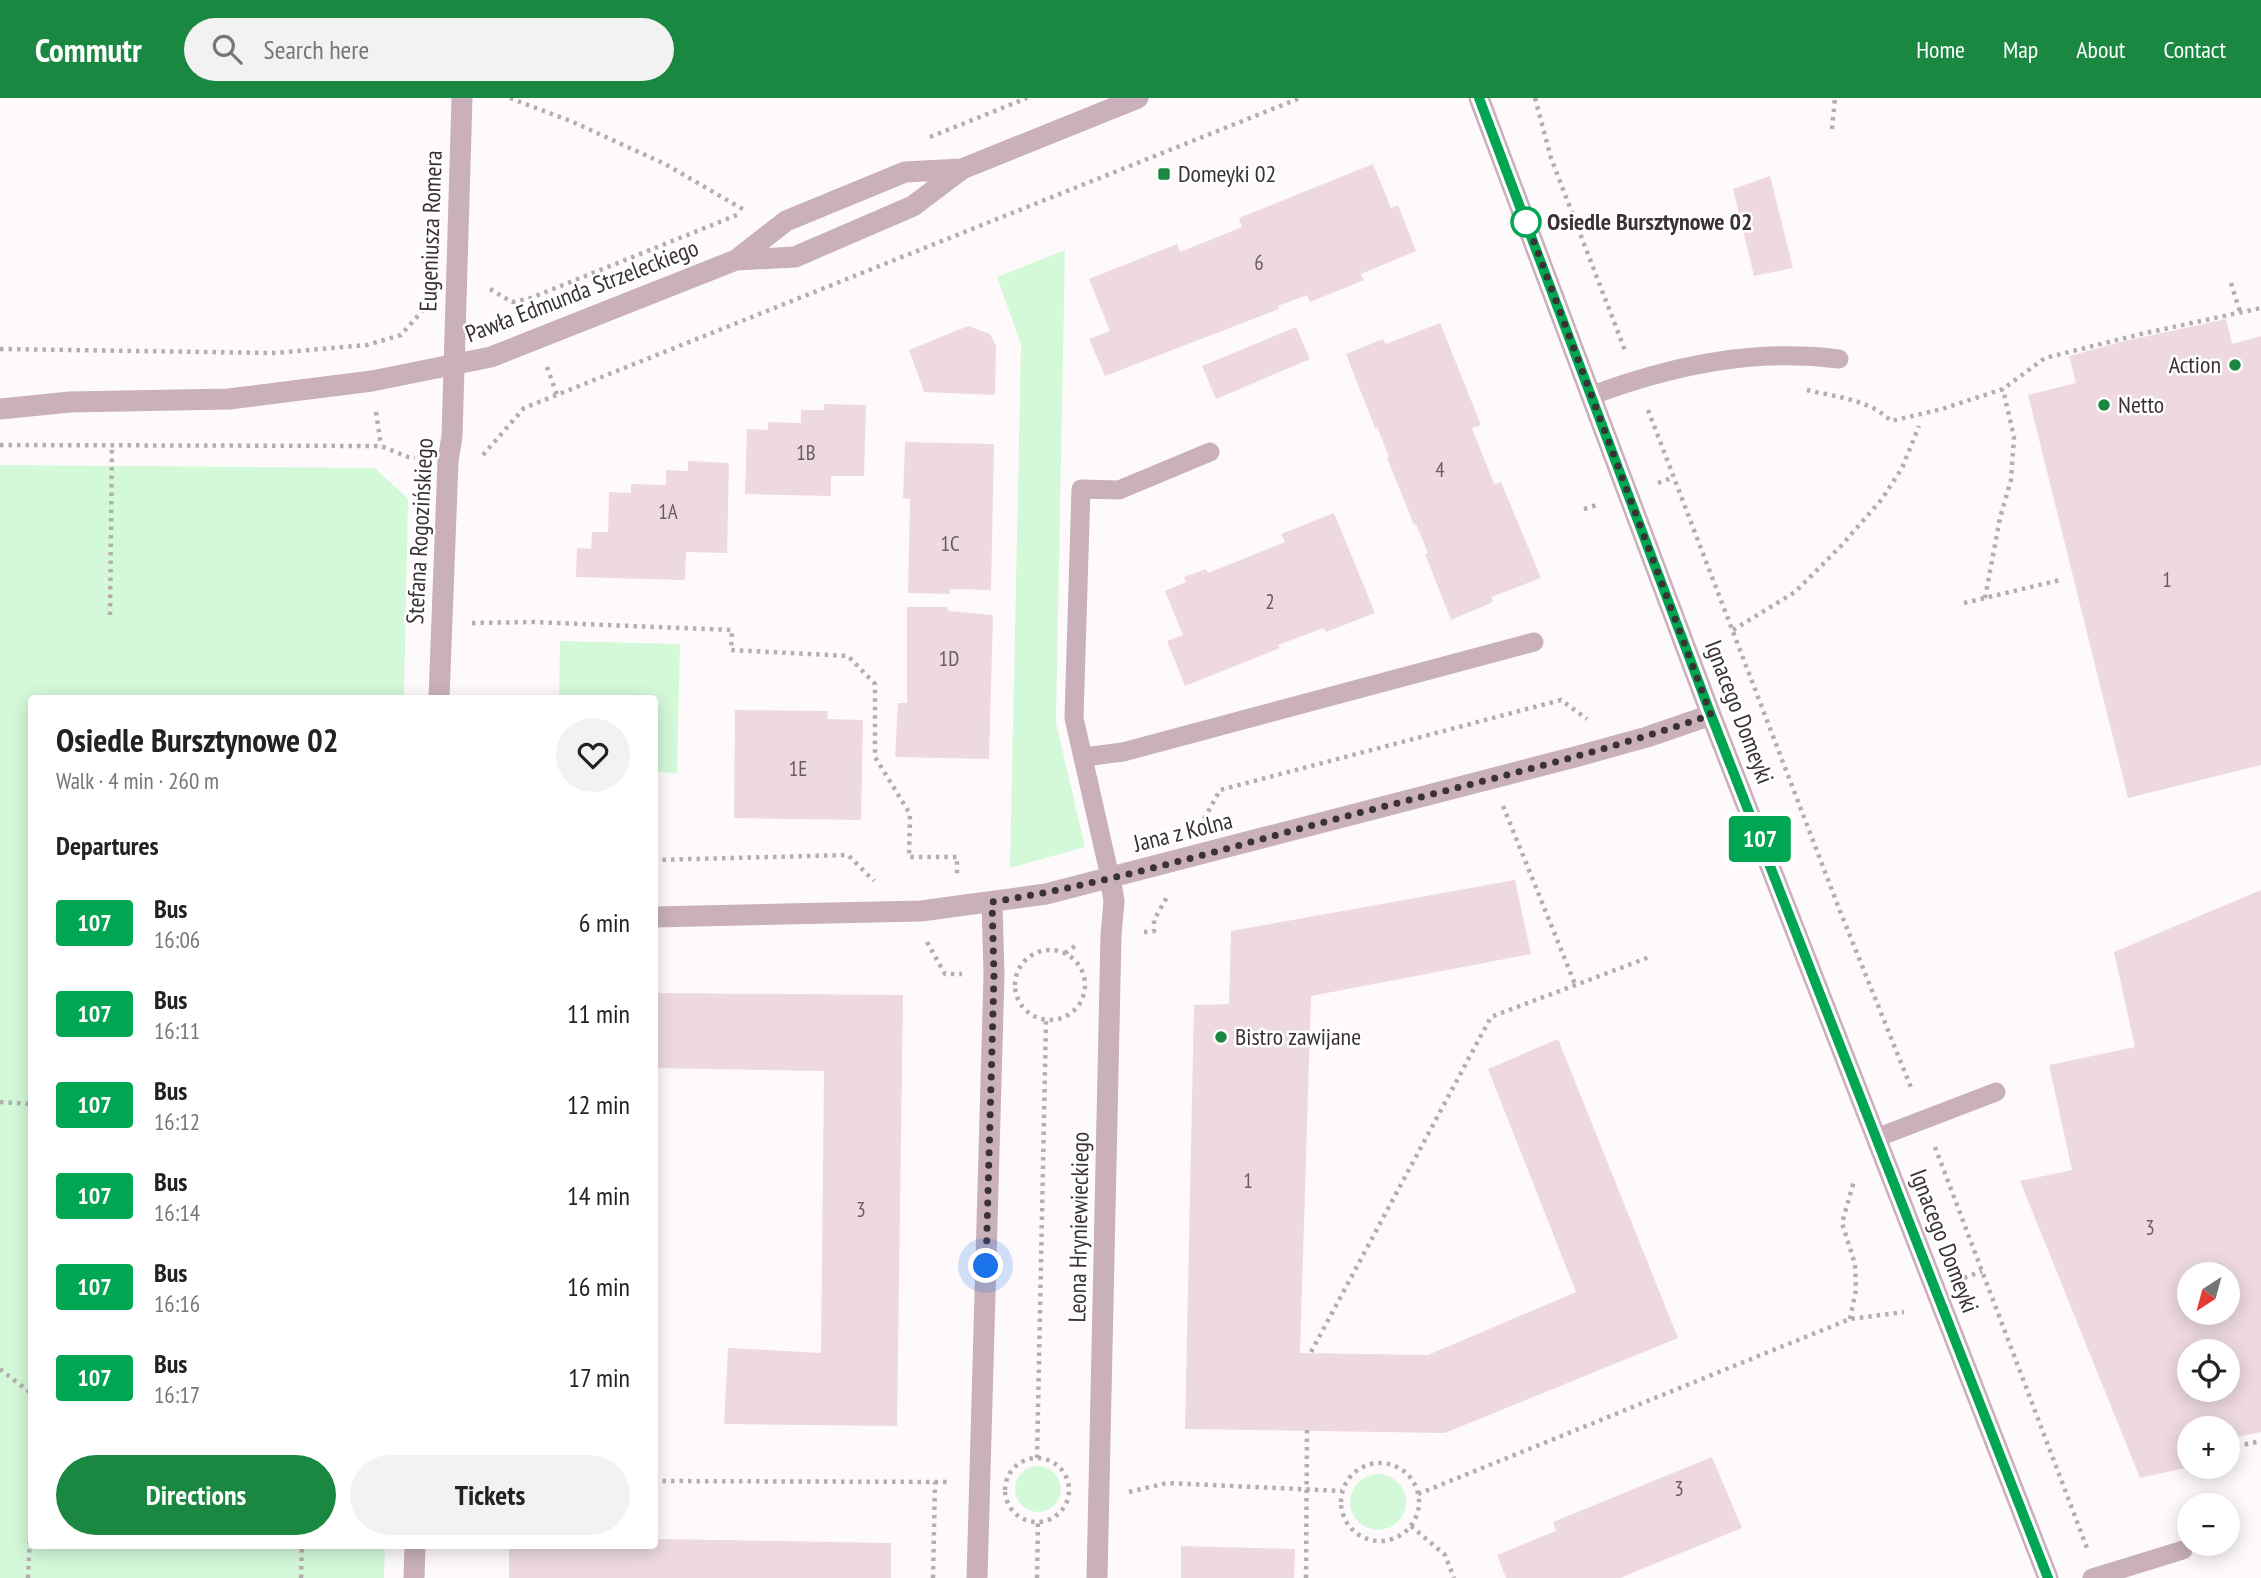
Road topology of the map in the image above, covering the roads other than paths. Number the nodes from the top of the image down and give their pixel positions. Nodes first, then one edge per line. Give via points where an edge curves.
1 (462, 98) edge
2 (1138, 98) edge
3 (1479, 98) edge
4 (962, 169) junction
5 (736, 260) junction
6 (1839, 359) dead end
7 (453, 366) junction
8 (0, 394) edge
9 (1590, 396) junction
10 (69, 402) junction
11 (0, 409) edge
12 (1210, 452) dead end
13 (1534, 642) dead end
14 (439, 695) edge
15 (1711, 715) junction
16 (1084, 757) junction
17 (1110, 877) junction
18 (992, 902) junction
19 (658, 917) edge
20 (1996, 1092) dead end
21 (1876, 1138) junction
22 (415, 1549) edge
23 (2177, 1552) edge
24 (2095, 1577) edge
25 (414, 1578) edge
26 (977, 1578) edge
27 (1097, 1578) edge
28 (2048, 1578) edge

1 - 7 street, Eugeniusza Romera
2 - 4 street, Pawła Edmunda Strzeleckiego
3 - 9 street, Ignacego Domeyki
4 - 5 street, Pawła Edmunda Strzeleckiego via 913,206 795,257
4 - 5 street, Pawła Edmunda Strzeleckiego via 905,172 786,220
5 - 7 street, Pawła Edmunda Strzeleckiego via 491,357
6 - 9 lane via 1809,355 1699,363
7 - 10 street, Pawła Edmunda Strzeleckiego via 229,399
7 - 14 street, Stefana Rogozińskiego
8 - 10 street, Pawła Edmunda Strzeleckiego
9 - 15 street, Ignacego Domeyki
10 - 11 street, Pawła Edmunda Strzeleckiego
12 - 16 lane via 1119,490 1081,488 1074,718
13 - 16 lane via 1123,752
15 - 17 street, Jana z Kolna via 1623,744
15 - 21 street, Ignacego Domeyki
16 - 17 lane
17 - 18 street, Jana z Kolna
17 - 27 street, Leona Hryniewieckiego via 1114,901
18 - 19 street, Jana z Kolna via 921,911
18 - 26 street via 994,975
20 - 21 lane
21 - 28 street, Ignacego Domeyki
22 - 25 street
23 - 24 lane

